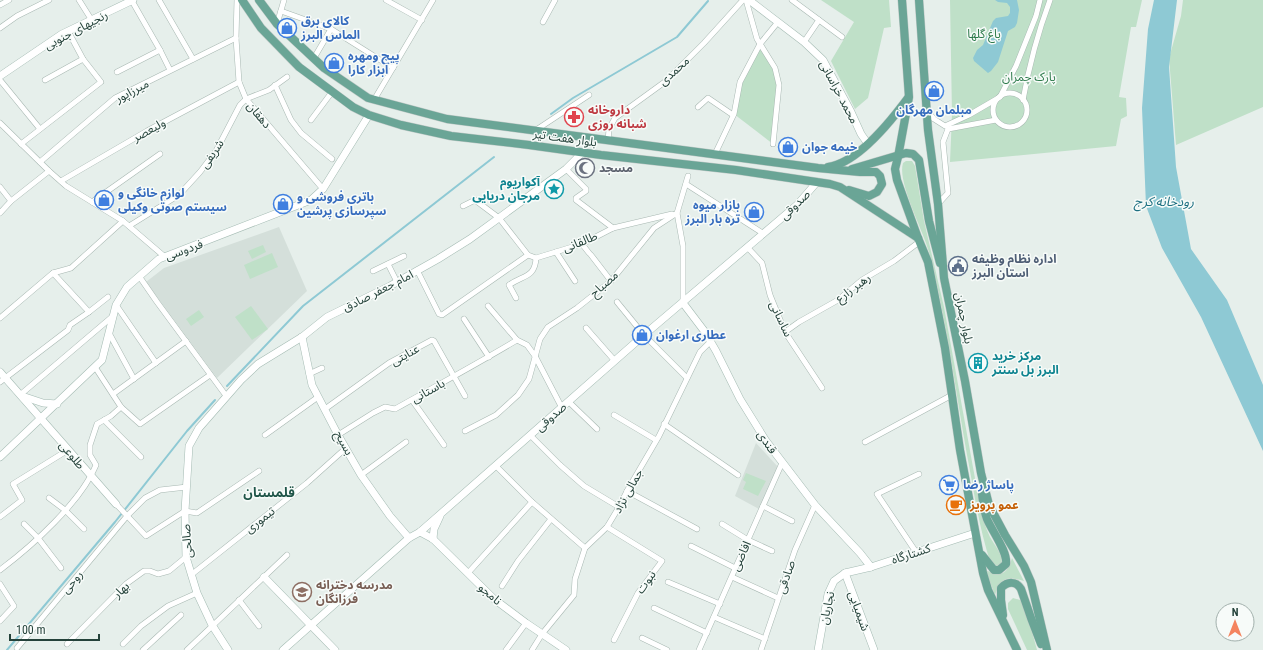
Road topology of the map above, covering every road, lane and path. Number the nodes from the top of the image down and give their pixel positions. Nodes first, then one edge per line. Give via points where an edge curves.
1 (9, 0) edge
2 (49, 0) edge
3 (79, 0) edge
4 (133, 0) edge
5 (159, 0) edge
6 (237, 0) edge
7 (242, 0) edge
8 (259, 0) edge
9 (284, 0) edge
10 (386, 0) edge
11 (433, 0) edge
12 (555, 0) edge
13 (746, 0) edge
14 (792, 0) edge
15 (902, 0) edge
16 (919, 0) edge
17 (1040, 0) edge
18 (1050, 0) edge
19 (0, 5) edge
20 (281, 11) junction
21 (92, 20) junction
22 (422, 20) junction
23 (819, 20) junction
24 (543, 22) dead end
25 (778, 22) junction
26 (277, 24) junction
27 (0, 28) edge
28 (331, 29) junction
29 (68, 31) junction
30 (842, 37) dead end
31 (236, 38) junction
32 (804, 42) junction
33 (760, 44) junction
34 (160, 50) junction
35 (314, 58) junction
36 (193, 59) junction
37 (82, 60) junction
38 (393, 68) junction
39 (170, 70) junction
40 (117, 72) dead end
41 (0, 76) edge
42 (287, 77) dead end
43 (0, 80) edge
44 (46, 80) dead end
45 (239, 82) junction
46 (275, 85) junction
47 (332, 92) junction
48 (589, 95) dead end
49 (1000, 97) junction
50 (909, 98) junction
51 (246, 99) junction
52 (374, 100) junction
53 (1023, 100) junction
54 (698, 107) dead end
55 (927, 110) junction
56 (369, 115) junction
57 (733, 115) junction
58 (310, 120) dead end
59 (996, 120) junction
60 (0, 123) edge
61 (947, 127) junction
62 (40, 130) junction
63 (533, 131) junction
64 (549, 133) junction
65 (608, 141) junction
66 (21, 144) junction
67 (773, 144) dead end
68 (868, 144) junction
69 (529, 145) junction
70 (547, 147) junction
71 (582, 152) junction
72 (160, 154) dead end
73 (715, 154) junction
74 (898, 157) junction
75 (332, 159) dead end
76 (40, 162) junction
77 (818, 168) junction
78 (566, 169) junction
79 (49, 171) junction
80 (846, 171) junction
81 (688, 176) dead end
82 (61, 181) junction
83 (817, 182) junction
84 (686, 184) junction
85 (0, 187) edge
86 (840, 187) junction
87 (323, 189) junction
88 (11, 201) junction
89 (92, 202) junction
90 (938, 204) junction
91 (463, 206) dead end
92 (0, 213) edge
93 (677, 213) junction
94 (499, 218) junction
95 (122, 221) junction
96 (129, 226) junction
97 (613, 228) junction
98 (764, 234) junction
99 (918, 240) junction
100 (582, 244) junction
101 (748, 248) junction
102 (556, 252) junction
103 (528, 255) junction
104 (404, 256) dead end
105 (165, 257) junction
106 (536, 258) junction
107 (388, 264) junction
108 (417, 270) junction
109 (373, 271) dead end
110 (53, 273) junction
111 (139, 276) junction
112 (944, 278) junction
113 (575, 281) dead end
114 (611, 281) junction
115 (397, 282) junction
116 (108, 297) dead end
117 (516, 298) dead end
118 (617, 302) dead end
119 (683, 303) junction
120 (116, 305) junction
121 (488, 306) dead end
122 (89, 312) junction
123 (114, 315) junction
124 (0, 318) edge
125 (464, 319) dead end
126 (586, 328) dead end
127 (785, 332) junction
128 (109, 333) junction
129 (644, 335) junction
130 (302, 337) junction
131 (517, 340) junction
132 (186, 341) junction
133 (710, 342) junction
134 (535, 356) junction
135 (489, 357) junction
136 (615, 361) junction
137 (156, 363) junction
138 (95, 367) junction
139 (322, 368) dead end
140 (309, 374) junction
141 (210, 375) junction
142 (455, 376) junction
143 (2, 377) edge
144 (687, 378) junction
145 (134, 379) junction
146 (822, 388) dead end
147 (113, 394) junction
148 (20, 395) junction
149 (952, 395) junction
150 (465, 396) dead end
151 (227, 397) junction
152 (318, 397) junction
153 (412, 400) junction
154 (568, 402) junction
155 (57, 404) junction
156 (122, 407) junction
157 (562, 408) junction
158 (325, 409) junction
159 (614, 415) dead end
160 (41, 418) junction
161 (104, 420) junction
162 (664, 424) junction
163 (597, 429) dead end
164 (465, 431) dead end
165 (265, 435) dead end
166 (338, 436) junction
167 (531, 436) junction
168 (656, 440) junction
169 (406, 442) dead end
170 (865, 442) dead end
171 (444, 445) dead end
172 (189, 446) joint
173 (346, 448) junction
174 (68, 450) junction
175 (0, 457) edge
176 (141, 457) dead end
177 (782, 463) junction
178 (496, 466) junction
179 (259, 471) dead end
180 (980, 473) junction
181 (919, 474) dead end
182 (361, 475) junction
183 (738, 475) dead end
184 (91, 477) junction
185 (187, 487) junction
186 (627, 491) junction
187 (49, 498) dead end
188 (532, 502) junction
189 (116, 504) joint
190 (815, 505) junction
191 (763, 506) junction
192 (619, 507) junction
193 (65, 510) junction
194 (185, 511) junction
195 (442, 513) junction
196 (127, 516) junction
197 (0, 517) edge
198 (551, 519) junction
199 (792, 521) dead end
200 (24, 524) dead end
201 (722, 524) dead end
202 (607, 527) junction
203 (84, 529) dead end
204 (697, 529) dead end
205 (420, 532) junction
206 (975, 533) junction
207 (38, 538) junction
208 (409, 538) junction
209 (433, 538) junction
210 (748, 540) junction
211 (690, 546) dead end
212 (585, 548) junction
213 (772, 551) dead end
214 (916, 552) junction
215 (980, 553) junction
216 (287, 556) dead end
217 (186, 557) junction
218 (871, 566) junction
219 (61, 568) dead end
220 (735, 568) junction
221 (0, 570) edge
222 (845, 573) junction
223 (468, 574) junction
224 (192, 575) junction
225 (264, 577) junction
226 (732, 577) junction
227 (668, 582) dead end
228 (0, 584) edge
229 (502, 586) dead end
230 (197, 593) junction
231 (778, 598) junction
232 (239, 600) junction
233 (720, 604) junction
234 (654, 608) dead end
235 (181, 615) dead end
236 (714, 617) junction
237 (0, 621) edge
238 (526, 623) junction
239 (1005, 624) junction
240 (212, 625) junction
241 (312, 625) junction
242 (259, 626) dead end
243 (707, 633) junction
244 (542, 634) junction
245 (642, 638) dead end
246 (765, 638) junction
247 (614, 640) dead end
248 (67, 644) dead end
249 (123, 644) dead end
250 (17, 648) dead end
251 (225, 649) edge
252 (143, 650) edge
253 (187, 650) edge
254 (283, 650) edge
255 (335, 650) edge
256 (506, 650) edge
257 (532, 650) edge
258 (565, 650) edge
259 (667, 650) edge
260 (700, 650) edge
261 (761, 650) edge
262 (818, 650) edge
263 (874, 650) edge
264 (1017, 650) edge
265 (1045, 650) edge

1 - 19 street
2 - 27 street
3 - 21 street
4 - 21 street, رنجیهای جنوبی
4 - 34 street
5 - 36 street
6 - 31 street, دهقان
7 - 47 main road, بلوار هفت تیر via 261,28 293,62
8 - 26 main road, بلوار هفت تیر
9 - 20 street
10 - 22 street
11 - 22 street
12 - 24 street
13 - 25 street, محمد خراسانی
13 - 33 street
13 - 65 street, محمدی via 666,81 615,118 609,129
14 - 23 street
15 - 50 main road
16 - 55 main road, بلوار چمران
17 - 49 street via 1016,66
18 - 53 street via 1027,76
20 - 26 street
20 - 28 street
21 - 29 street, رنجیهای جنوبی
22 - 38 street
23 - 30 street
23 - 32 street
25 - 32 street, محمد خراسانی
25 - 33 street
26 - 35 main road, بلوار هفت تیر
28 - 35 street
28 - 38 street
29 - 37 street
29 - 41 street, رنجیهای جنوبی
31 - 36 street, میرزاپور
31 - 45 street, دهقان
32 - 68 street, محمد خراسانی via 823,60
33 - 57 street via 740,82
33 - 67 street via 775,68 779,85
34 - 39 street
34 - 40 street
35 - 52 main road, بلوار هفت تیر via 324,68
36 - 39 street, میرزاپور
37 - 44 street
37 - 62 street via 101,82
38 - 52 street
39 - 76 street, میرزاپور via 115,98
42 - 46 street
43 - 62 street
45 - 51 street, دهقان
45 - 82 street, ولیعصر
46 - 51 street
46 - 75 street via 291,120 302,134
47 - 56 main road, بلوار هفت تیر
47 - 58 street
48 - 63 street
49 - 53 street via 1015,94
49 - 59 street via 996,100 993,110
49 - 61 street
50 - 68 main road, بلوار هفت تیر via 890,123
50 - 74 main road
51 - 87 street, دهقان
51 - 96 street, شریفی via 240,105 216,150 179,196
52 - 63 main road, بلوار هفت تیر via 447,120
53 - 59 street via 1026,104 1026,115 1020,124 1010,127
54 - 57 street via 708,98
55 - 61 street via 934,119
55 - 90 main road, بلوار چمران
56 - 69 main road, بلوار هفت تیر via 451,136
56 - 87 street, فردوسی
57 - 73 street
59 - 61 street
60 - 66 street
61 - 90 street via 943,142 948,193
62 - 66 street
63 - 64 main road, بلوار هفت تیر
63 - 69 main road via 535,139
64 - 65 main road, بلوار هفت تیر
64 - 70 main road via 542,140
65 - 73 main road, بلوار هفت تیر
66 - 76 street
68 - 77 main road, بلوار هفت تیر via 843,162
69 - 70 main road, بلوار هفت تیر
70 - 71 main road, بلوار هفت تیر
71 - 78 street, امام جعفر صادق
71 - 83 main road, بلوار هفت تیر
72 - 89 street
73 - 77 main road, بلوار هفت تیر
74 - 80 main road
74 - 99 main road, بلوار چمران via 895,169 897,180
74 - 112 main road via 906,153 913,154 919,160 929,221
76 - 79 street
77 - 80 main road, بلوار هفت تیر
78 - 94 street, امام جعفر صادق
78 - 97 street via 586,189 576,200
79 - 82 street
79 - 88 street
80 - 86 main road, بلوار هفت تیر via 876,172 882,184 877,192 869,196
81 - 84 street
82 - 89 street
83 - 86 main road, بلوار هفت تیر
83 - 98 street, صدوقی via 797,205
84 - 93 street
84 - 98 street
85 - 88 street
86 - 99 main road, بلوار هفت تیر
87 - 105 street, فردوسی via 311,200
88 - 92 street
89 - 95 street
90 - 112 main road, بلوار چمران
91 - 94 street via 474,200
93 - 97 street, طالقانی
93 - 114 street, مصباح via 654,228
93 - 119 street via 683,246
94 - 103 street
94 - 108 street, امام جعفر صادق via 470,239
95 - 96 street
95 - 110 street via 71,268
96 - 105 street
97 - 100 street, طالقانی
98 - 101 street, صدوقی
99 - 127 street, رهبر زارع via 894,261 862,280 838,300
99 - 149 main road, بلوار چمران via 928,262
100 - 102 street, طالقانی
100 - 114 street
101 - 119 street, صدوقی
101 - 127 street, ساسانی via 762,263 770,295
102 - 106 street, طالقانی
102 - 113 street
103 - 106 street
103 - 108 street via 440,315
104 - 107 street
105 - 111 street, فردوسی
106 - 117 street via 533,272 509,285
107 - 109 street
107 - 115 street
108 - 115 street, امام جعفر صادق
110 - 122 street
110 - 124 street
111 - 120 street, فردوسی via 127,287
111 - 132 street
112 - 180 main road, بلوار چمران
114 - 134 street, مصباح via 548,327 540,339
115 - 130 street, امام جعفر صادق via 327,317
116 - 122 street
118 - 129 street
119 - 129 street, صدوقی
119 - 133 street, قندی
120 - 123 street, فردوسی
120 - 137 street
121 - 131 street
122 - 143 street
123 - 128 street, فردوسی
123 - 148 street
125 - 135 street
126 - 136 street
127 - 146 street, ساسانی
128 - 138 street, فردوسی via 102,360
128 - 145 street
129 - 136 street, صدوقی
129 - 144 street
130 - 140 street, بسیح
130 - 151 street, امام جعفر صادق via 258,364
131 - 134 street via 527,345
131 - 135 street, باستانی
132 - 137 street
132 - 141 street
133 - 144 street, جمالی نژاد via 700,352
133 - 177 street, قندی via 740,399
134 - 157 street
134 - 164 street, مصباح via 529,379 518,395 496,415
135 - 142 street, باستانی
136 - 154 street, صدوقی
137 - 145 street
138 - 147 street
138 - 155 street, فردوسی
139 - 140 street
140 - 152 street, بسیح
141 - 151 street
141 - 156 street via 140,424
142 - 150 street, عنایتی
142 - 153 street, باستانی
142 - 158 street, عنایتی via 434,341 430,340 389,363
143 - 148 street, طلوعی
144 - 162 street, جمالی نژاد
145 - 147 street
147 - 156 street
148 - 155 street via 43,403
148 - 160 street, طلوعی
149 - 170 street
149 - 206 main road, بلوار چمران
151 - 172 street, امام جعفر صادق via 199,428
152 - 158 street, بسیح
152 - 165 street
153 - 166 street, باستانی via 395,409 385,407
153 - 171 street
154 - 157 street, صدوقی
154 - 163 street
155 - 160 street, فردوسی
156 - 161 street
157 - 167 street, صدوقی
158 - 166 street, بسیح
159 - 168 street
160 - 174 street, طلوعی
160 - 175 street, فردوسی
161 - 176 street
161 - 184 street via 97,424 90,445 90,455 96,465
162 - 168 street, جمالی نژاد
162 - 183 street
166 - 173 street, بسیح
167 - 178 street, صدوقی
167 - 192 street via 584,486
168 - 186 street, جمالی نژاد
169 - 182 street
172 - 185 street, صالحی
173 - 182 street, بسیح
173 - 224 street, تیموری via 307,483
174 - 184 street, طلوعی
174 - 197 street via 13,484 22,500
177 - 190 street, قندی
177 - 191 street, افاضی
178 - 188 street
178 - 195 street, صدوقی
179 - 194 street via 197,513
180 - 215 main road via 984,510 1004,552 1006,564 999,570 994,570
180 - 265 main road, بلوار چمران via 989,506 1031,582
181 - 214 street via 877,494
182 - 208 street, بسیح
184 - 189 street, طلوعی
184 - 193 street
185 - 194 street, صالحی
185 - 196 street, روحی via 160,490 145,498
186 - 192 street, جمالی نژاد
186 - 204 street
187 - 193 street
188 - 198 street
188 - 223 street
189 - 196 street, طلوعی
190 - 218 street, قندی
190 - 231 street, صادقی
191 - 199 street
191 - 210 street, افاضی
192 - 202 street, جمالی نژاد
193 - 203 street
193 - 207 street
194 - 196 street, طلوعی via 146,536
194 - 217 street, صالحی
195 - 205 street, صدوقی
195 - 209 street via 434,529
196 - 250 street, روحی
198 - 212 street
198 - 229 street
200 - 207 street
201 - 210 street
202 - 212 street, جمالی نژاد
202 - 247 street, نبوت via 662,561 638,594
205 - 208 street, صدوقی
205 - 209 street, نامجو
206 - 214 street, کشتارگاه
206 - 215 main road, بلوار چمران
207 - 219 street
207 - 221 street
208 - 241 street, صدوقی
209 - 223 street, نامجو
210 - 213 street
210 - 220 street, افاضی
211 - 220 street
212 - 244 street, جمالی نژاد via 575,579 574,595
214 - 218 street, کشتارگاه
215 - 239 main road, بلوار چمران via 988,590
216 - 225 street
217 - 224 street, صالحی
217 - 248 street, بهار via 169,571 158,574 144,571 126,584
218 - 222 street, کشتارگاه
220 - 226 street, افاضی
222 - 262 street, نجاریان via 834,581 828,594
222 - 263 street, شیمیایی
223 - 238 street, نامجو via 494,599
224 - 230 street, صالحی
225 - 232 street
225 - 241 street
226 - 231 street
226 - 233 street, افاضی
227 - 233 street
228 - 237 street via 14,606
230 - 240 street, صالحی
230 - 249 street via 168,606 141,626
231 - 246 street, صادقی
232 - 240 street
232 - 242 street
233 - 236 street, افاضی
234 - 243 street
235 - 252 street
236 - 243 street, افاضی
236 - 246 street
238 - 244 street, نامجو
238 - 256 street
239 - 264 main road, بلوار چمران
239 - 265 main road via 1001,588 1004,584 1014,583 1021,589
240 - 251 street, صالحی
240 - 253 street
241 - 254 street, صدوقی
241 - 255 street
243 - 260 street, افاضی
244 - 257 street, جمالی نژاد
244 - 258 street, نامجو
245 - 259 street
246 - 261 street, صادقی

